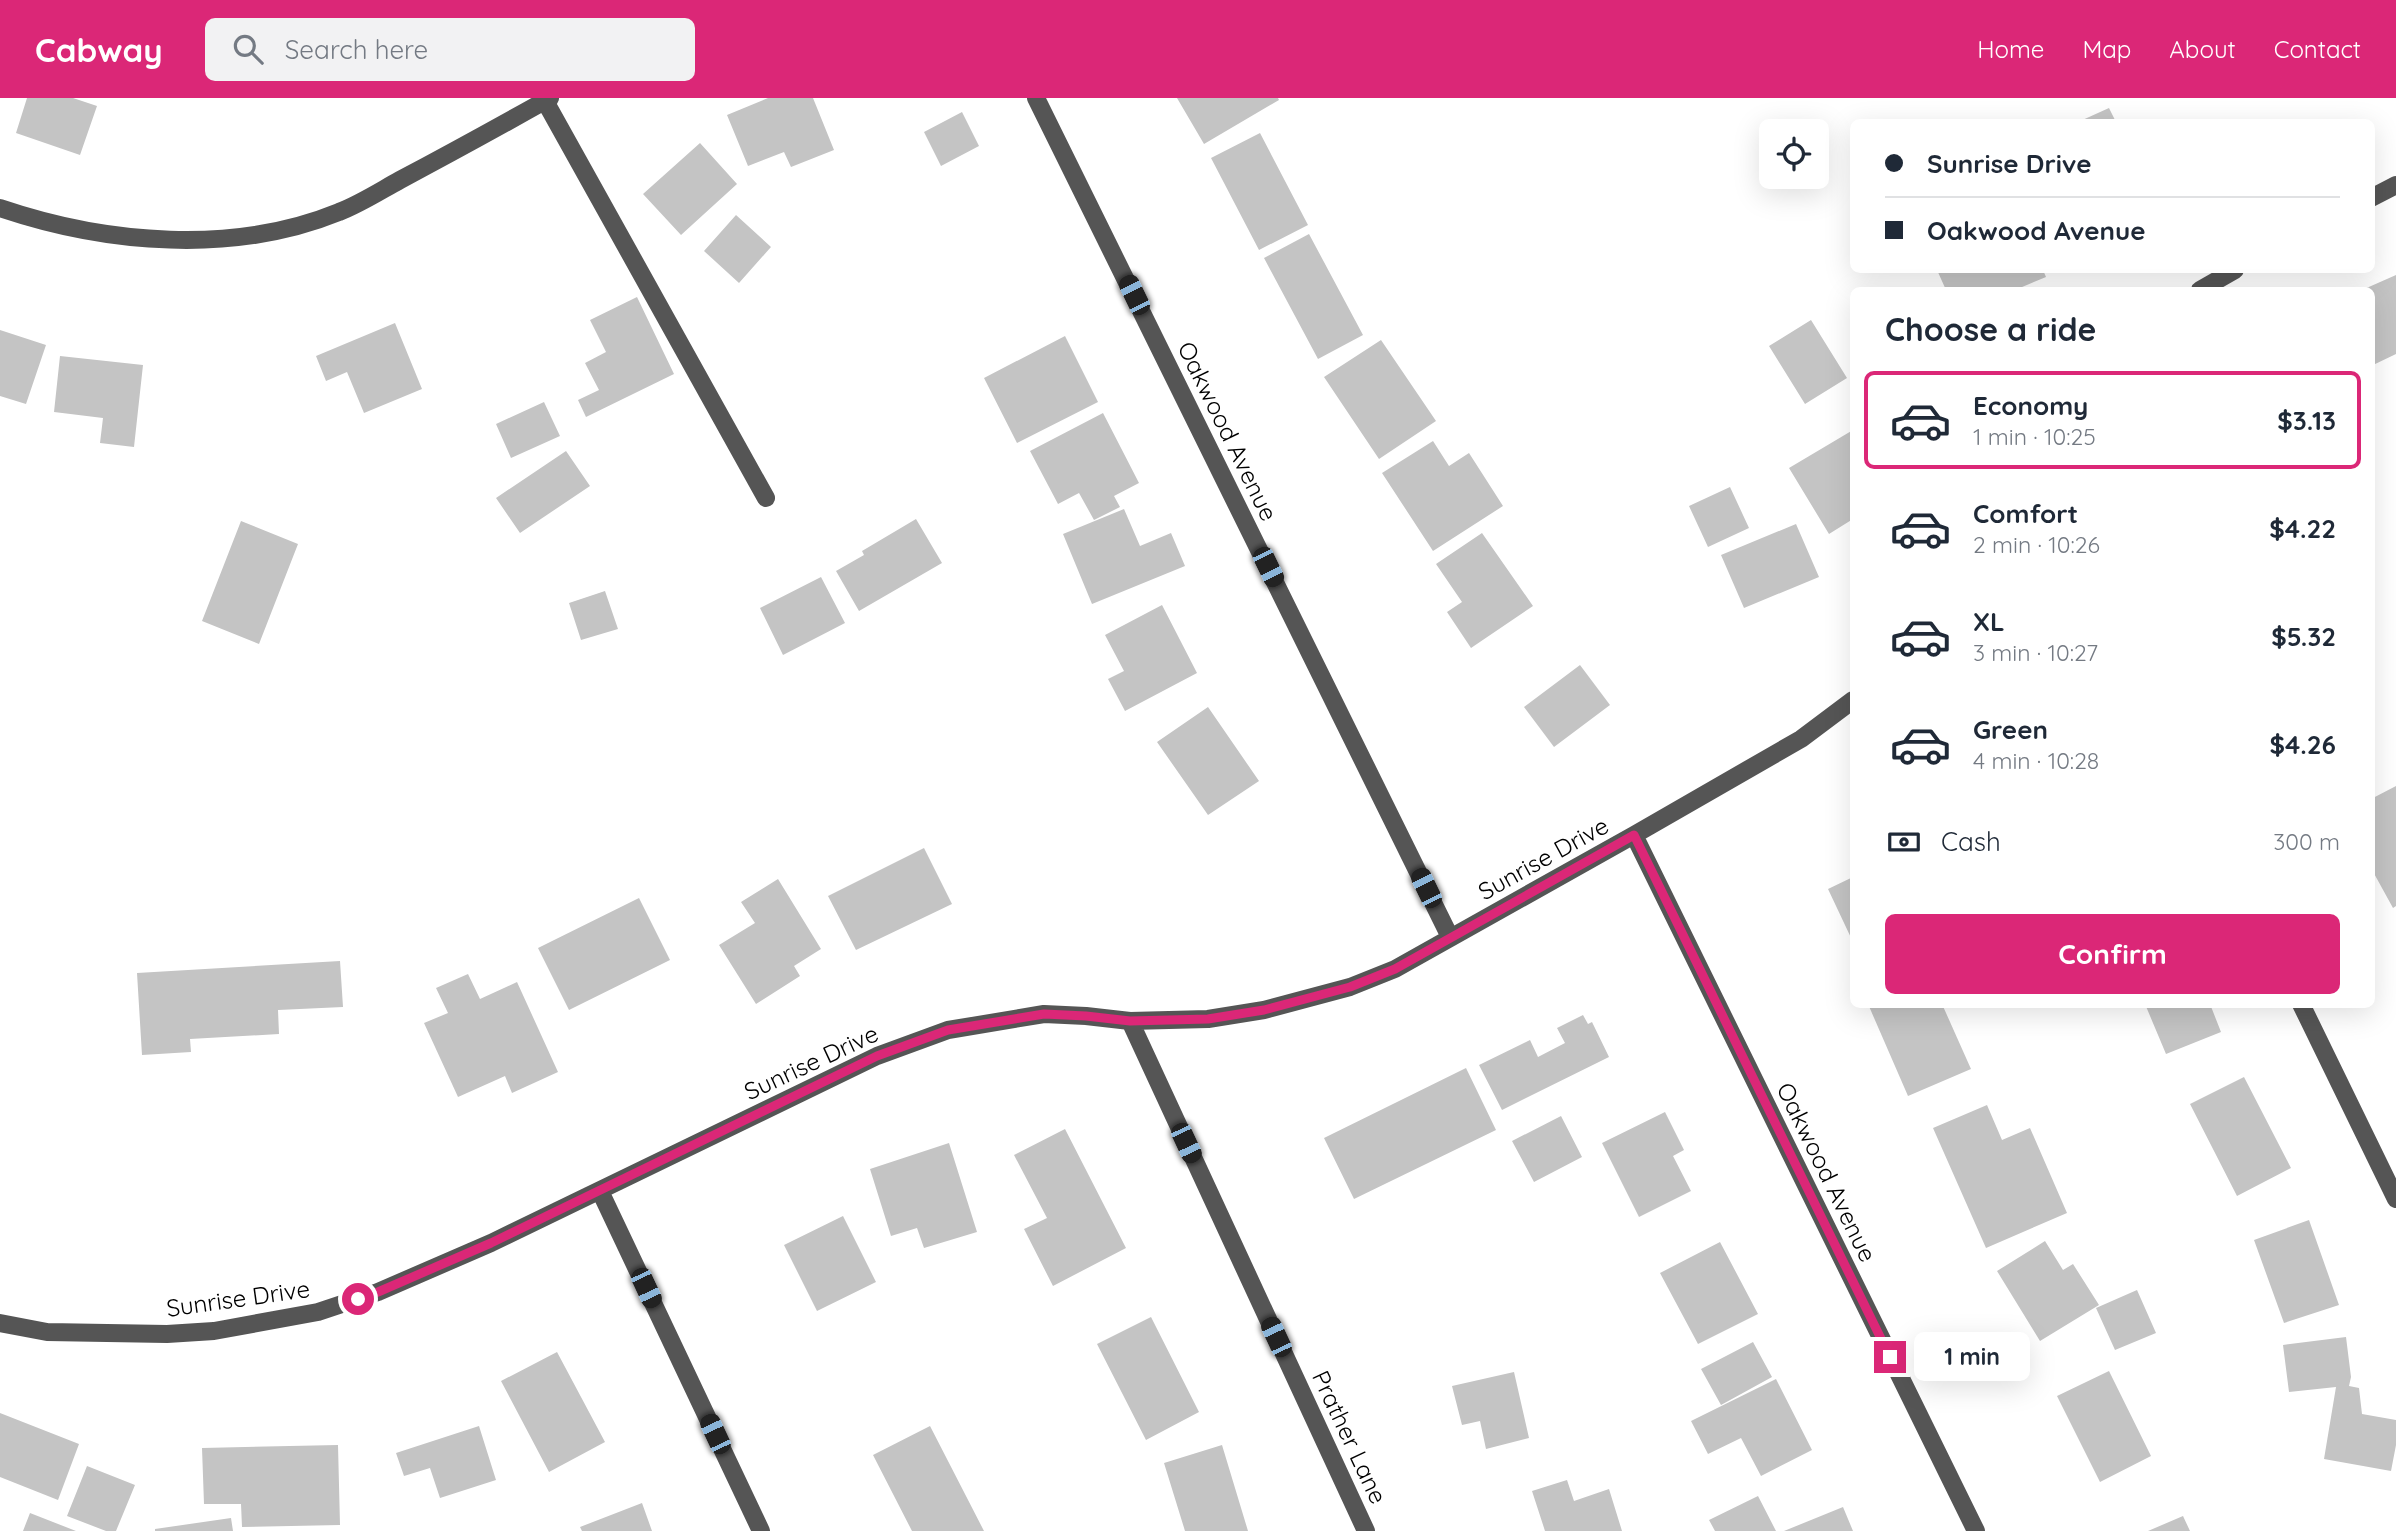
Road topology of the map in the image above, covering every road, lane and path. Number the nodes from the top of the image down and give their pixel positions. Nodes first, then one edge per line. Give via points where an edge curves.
1 (1036, 98) edge
2 (547, 99) edge
3 (2396, 185) edge
4 (2375, 196) edge
5 (0, 208) edge
6 (2230, 273) edge
7 (2205, 287) edge
8 (766, 498) dead end
9 (1850, 702) edge
10 (1634, 835) junction
11 (1450, 937) junction
12 (2303, 1008) edge
13 (1130, 1021) junction
14 (600, 1191) junction
15 (2396, 1199) edge
16 (0, 1323) edge
17 (761, 1531) edge
18 (1366, 1531) edge
19 (1976, 1531) edge

1 - 11 street, Oakwood Avenue
2 - 5 street via 339,212 267,232 198,242 152,239 96,233
2 - 8 street
3 - 4 street
6 - 7 street
9 - 10 street, Sunrise Drive via 1801,739
10 - 11 street, Sunrise Drive
10 - 19 street, Oakwood Avenue
11 - 13 street, Sunrise Drive via 1361,983 1264,1010 1208,1019
12 - 15 street
13 - 14 street, Sunrise Drive via 1044,1014 948,1030 877,1056
13 - 18 street, Prather Lane
14 - 16 street, Sunrise Drive via 378,1292 318,1312 214,1331 167,1334 47,1332
14 - 17 street

